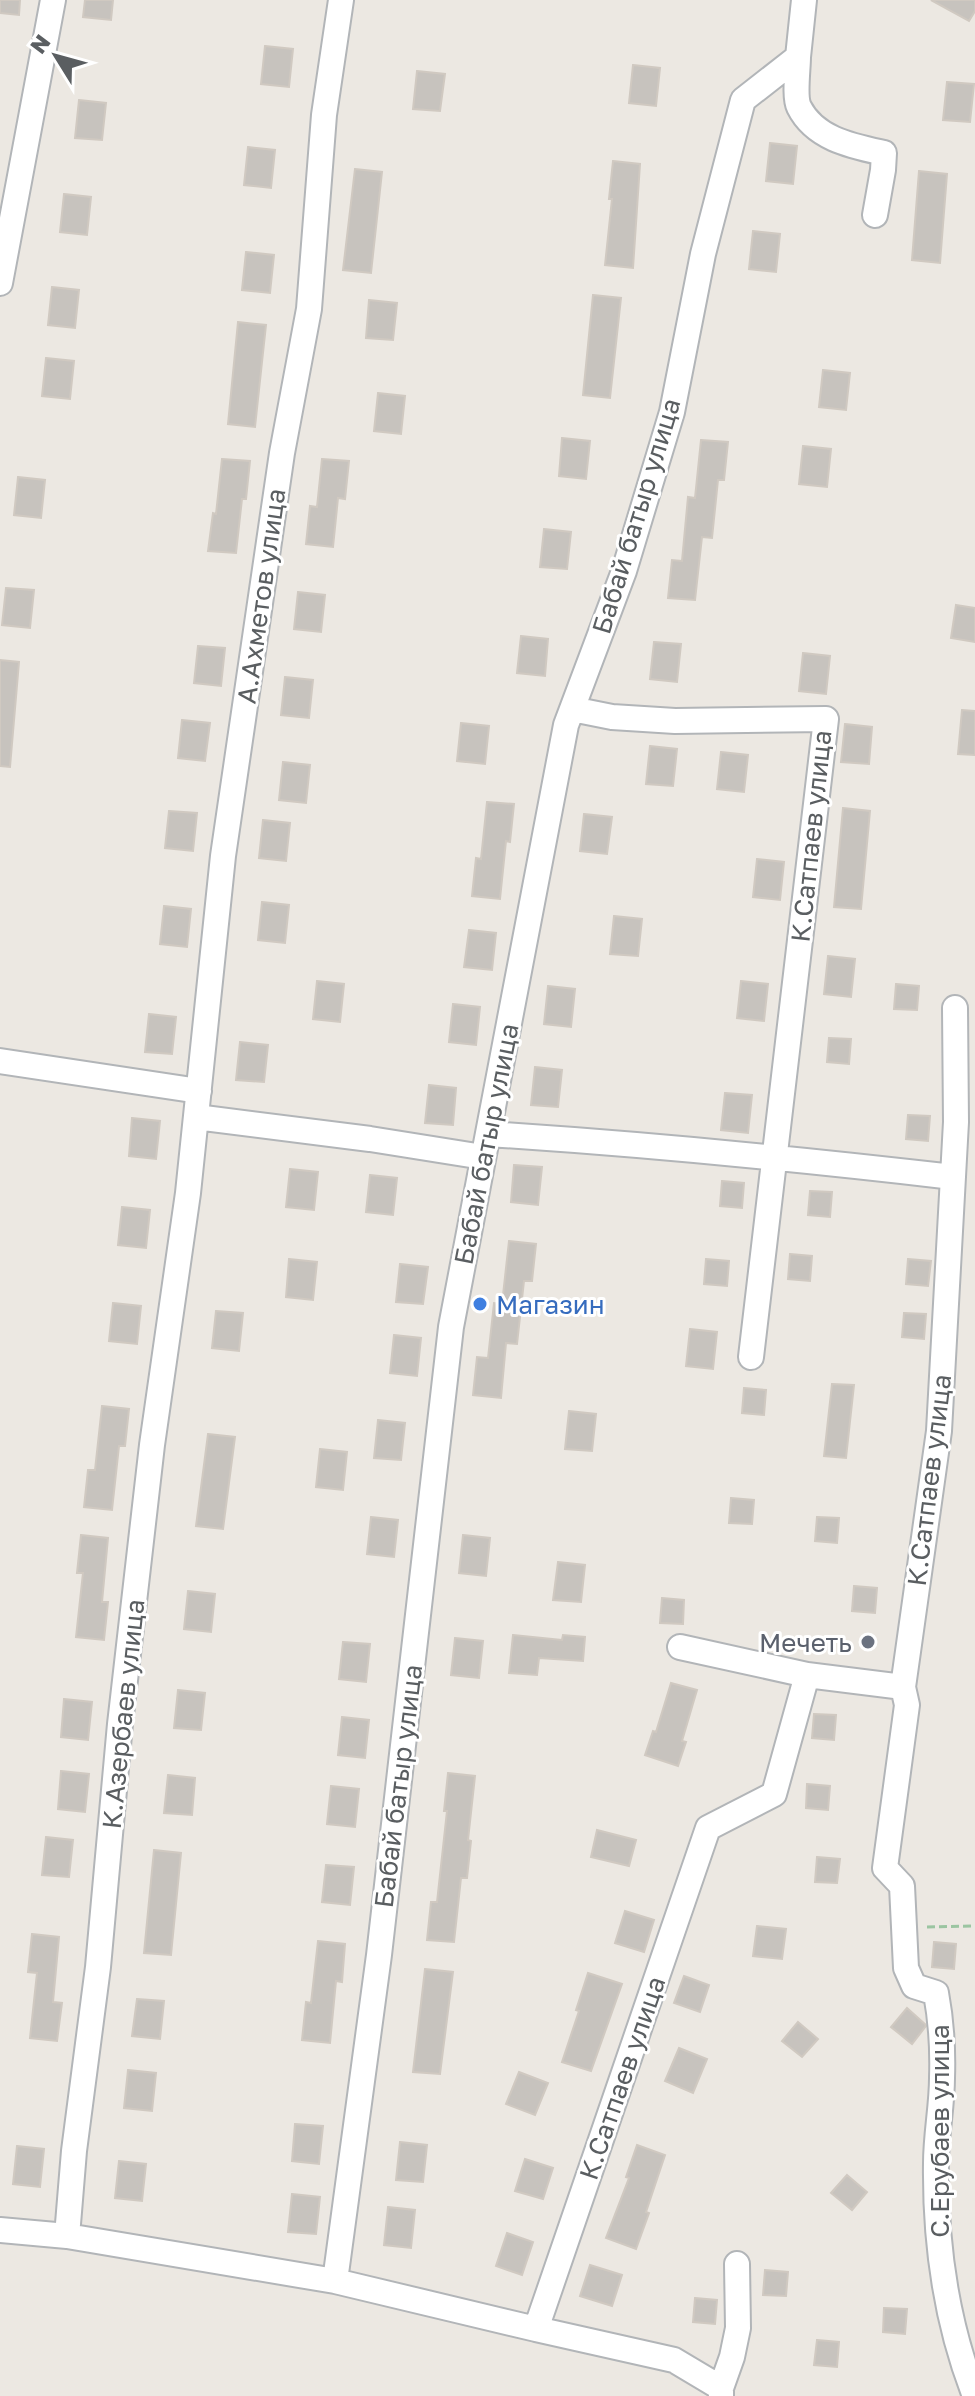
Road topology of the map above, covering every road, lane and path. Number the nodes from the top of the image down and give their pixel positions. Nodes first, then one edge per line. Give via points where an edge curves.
1 (53, 0) edge
2 (341, 0) edge
3 (804, 0) edge
4 (798, 57) junction
5 (875, 215) dead end
6 (0, 283) edge
7 (572, 709) junction
8 (955, 1008) dead end
9 (0, 1061) edge
10 (199, 1091) junction
11 (196, 1117) junction
12 (485, 1146) junction
13 (775, 1157) junction
14 (953, 1177) junction
15 (188, 1193) joint
16 (751, 1357) dead end
17 (680, 1647) dead end
18 (807, 1675) junction
19 (903, 1687) junction
20 (975, 1926) edge
21 (904, 1927) junction
22 (0, 2230) edge
23 (67, 2236) junction
24 (737, 2264) dead end
25 (335, 2281) junction
26 (536, 2329) junction
27 (721, 2392) edge
28 (975, 2396) edge

1 - 6 street
2 - 10 street, А.Ахметов улица via 324,115 309,309 282,453 223,856
3 - 4 street
4 - 5 street via 798,105 818,130 844,144 884,153
4 - 7 street, Бабай батыр улица via 743,100 703,254 672,412 624,571
7 - 12 street, Бабай батыр улица
7 - 13 street, К.Сатпаев улица via 675,721 826,719
8 - 14 street, К.Сатпаев улица
9 - 10 street
10 - 11 street, А.Ахметов улица
11 - 12 street via 370,1139
11 - 15 street, А.Ахметов улица
12 - 13 street via 618,1142
12 - 25 street, Бабай батыр улица via 451,1327 379,1955
13 - 14 street
13 - 16 street, К.Сатпаев улица
14 - 19 street, К.Сатпаев улица via 939,1431
15 - 23 street, К.Азербаев улица via 145,1507
17 - 18 street
18 - 19 street
18 - 26 street, К.Сатпаев улица via 774,1794 708,1828
19 - 21 street, К.Сатпаев улица via 907,1705 885,1868 902,1886
20 - 21 path
21 - 28 street, С.Ерубаев улица via 906,1968 914,1986 936,1993 940,2017 938,2247 952,2326
22 - 23 street
23 - 25 street
24 - 27 street via 738,2328
25 - 26 street
26 - 27 street via 674,2360

